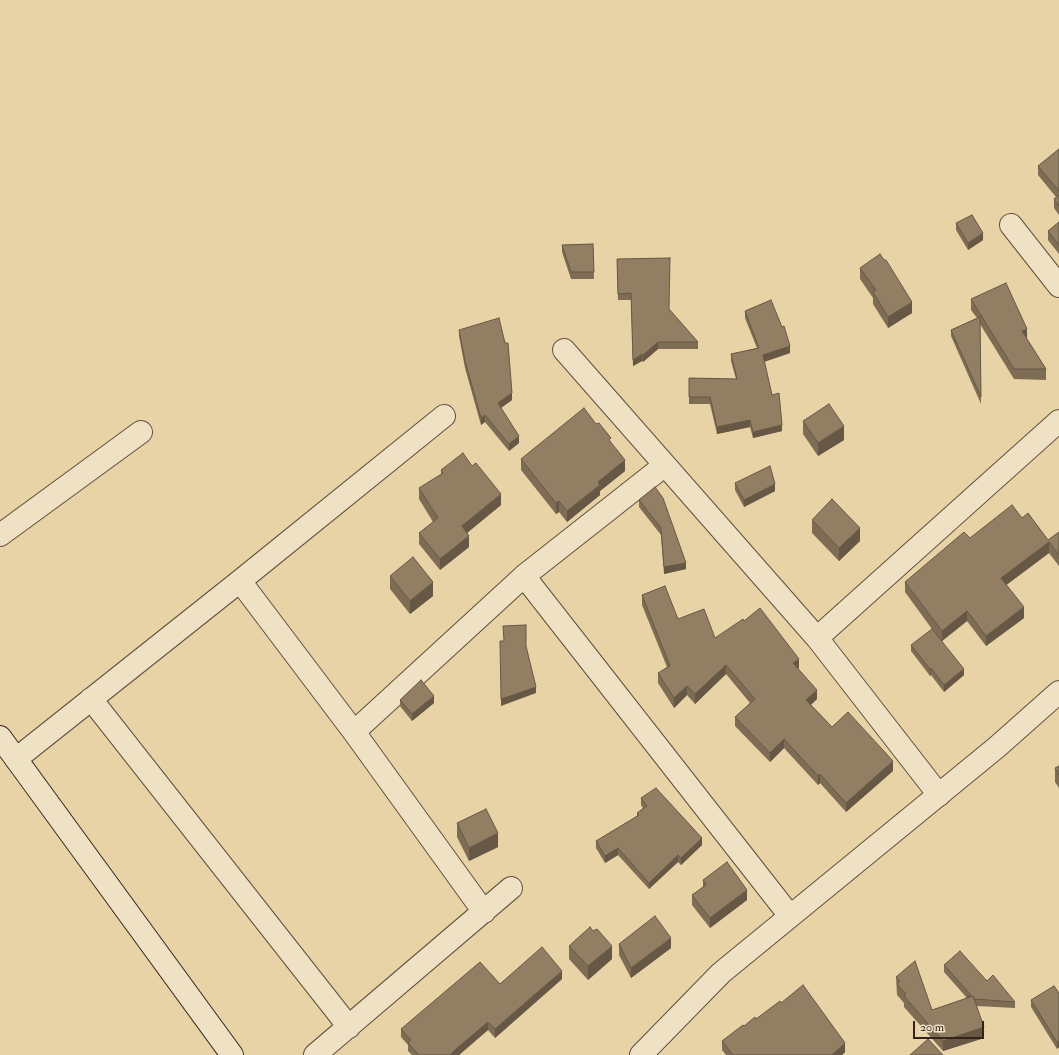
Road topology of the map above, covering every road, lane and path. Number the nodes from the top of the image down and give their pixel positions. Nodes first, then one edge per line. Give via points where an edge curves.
1 (1011, 225) dead end
2 (1059, 286) edge
3 (564, 350) dead end
4 (444, 416) dead end
5 (1059, 420) edge
6 (141, 432) dead end
7 (665, 465) junction
8 (0, 535) edge
9 (524, 576) junction
10 (240, 581) junction
11 (817, 638) junction
12 (1059, 692) edge
13 (91, 699) junction
14 (354, 732) junction
15 (0, 737) edge
16 (16, 759) junction
17 (939, 795) junction
18 (512, 888) dead end
19 (484, 912) junction
20 (790, 916) junction
21 (349, 1027) junction
22 (232, 1055) edge
23 (316, 1055) edge
24 (641, 1055) edge

1 - 2 street
3 - 7 street
4 - 10 street
5 - 11 street
6 - 8 street
7 - 9 street
7 - 11 street
9 - 14 street
9 - 20 street
10 - 13 street
10 - 14 street
11 - 17 street
12 - 17 street
13 - 16 street
13 - 21 street
14 - 19 street
15 - 16 street
16 - 22 street
17 - 20 street
18 - 19 street
19 - 21 street
20 - 24 street via 721,973
21 - 23 street

